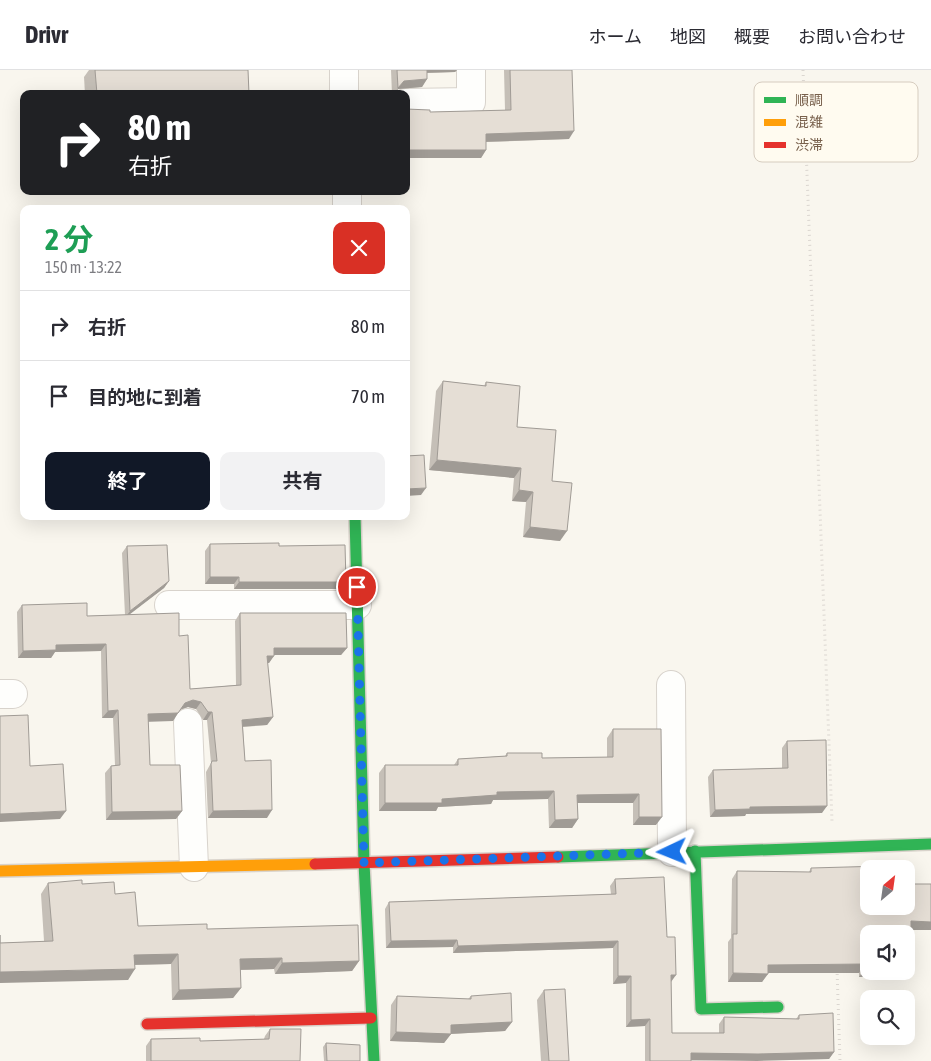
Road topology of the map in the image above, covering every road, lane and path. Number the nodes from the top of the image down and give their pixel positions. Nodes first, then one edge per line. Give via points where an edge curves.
1 (344, 70) edge
2 (471, 70) edge
3 (344, 90) edge
4 (410, 103) edge
5 (807, 162) edge
6 (355, 520) edge
7 (169, 605) dead end
8 (357, 605) junction
9 (671, 685) dead end
10 (188, 723) dead end
11 (931, 844) edge
12 (833, 847) junction
13 (684, 852) junction
14 (364, 863) junction
15 (194, 867) junction
16 (0, 871) edge
17 (837, 964) edge
18 (778, 1007) dead end
19 (372, 1018) junction
20 (148, 1024) dead end
21 (374, 1061) edge
22 (840, 1061) edge

1 - 3 street
2 - 4 street via 471,102
5 - 12 path
6 - 8 street
7 - 8 street
8 - 14 street
9 - 13 street
10 - 15 street
11 - 12 street
12 - 13 street
13 - 14 street
13 - 18 street via 701,1009
14 - 15 street
14 - 19 street
15 - 16 street
17 - 22 path
19 - 20 street
19 - 21 street

